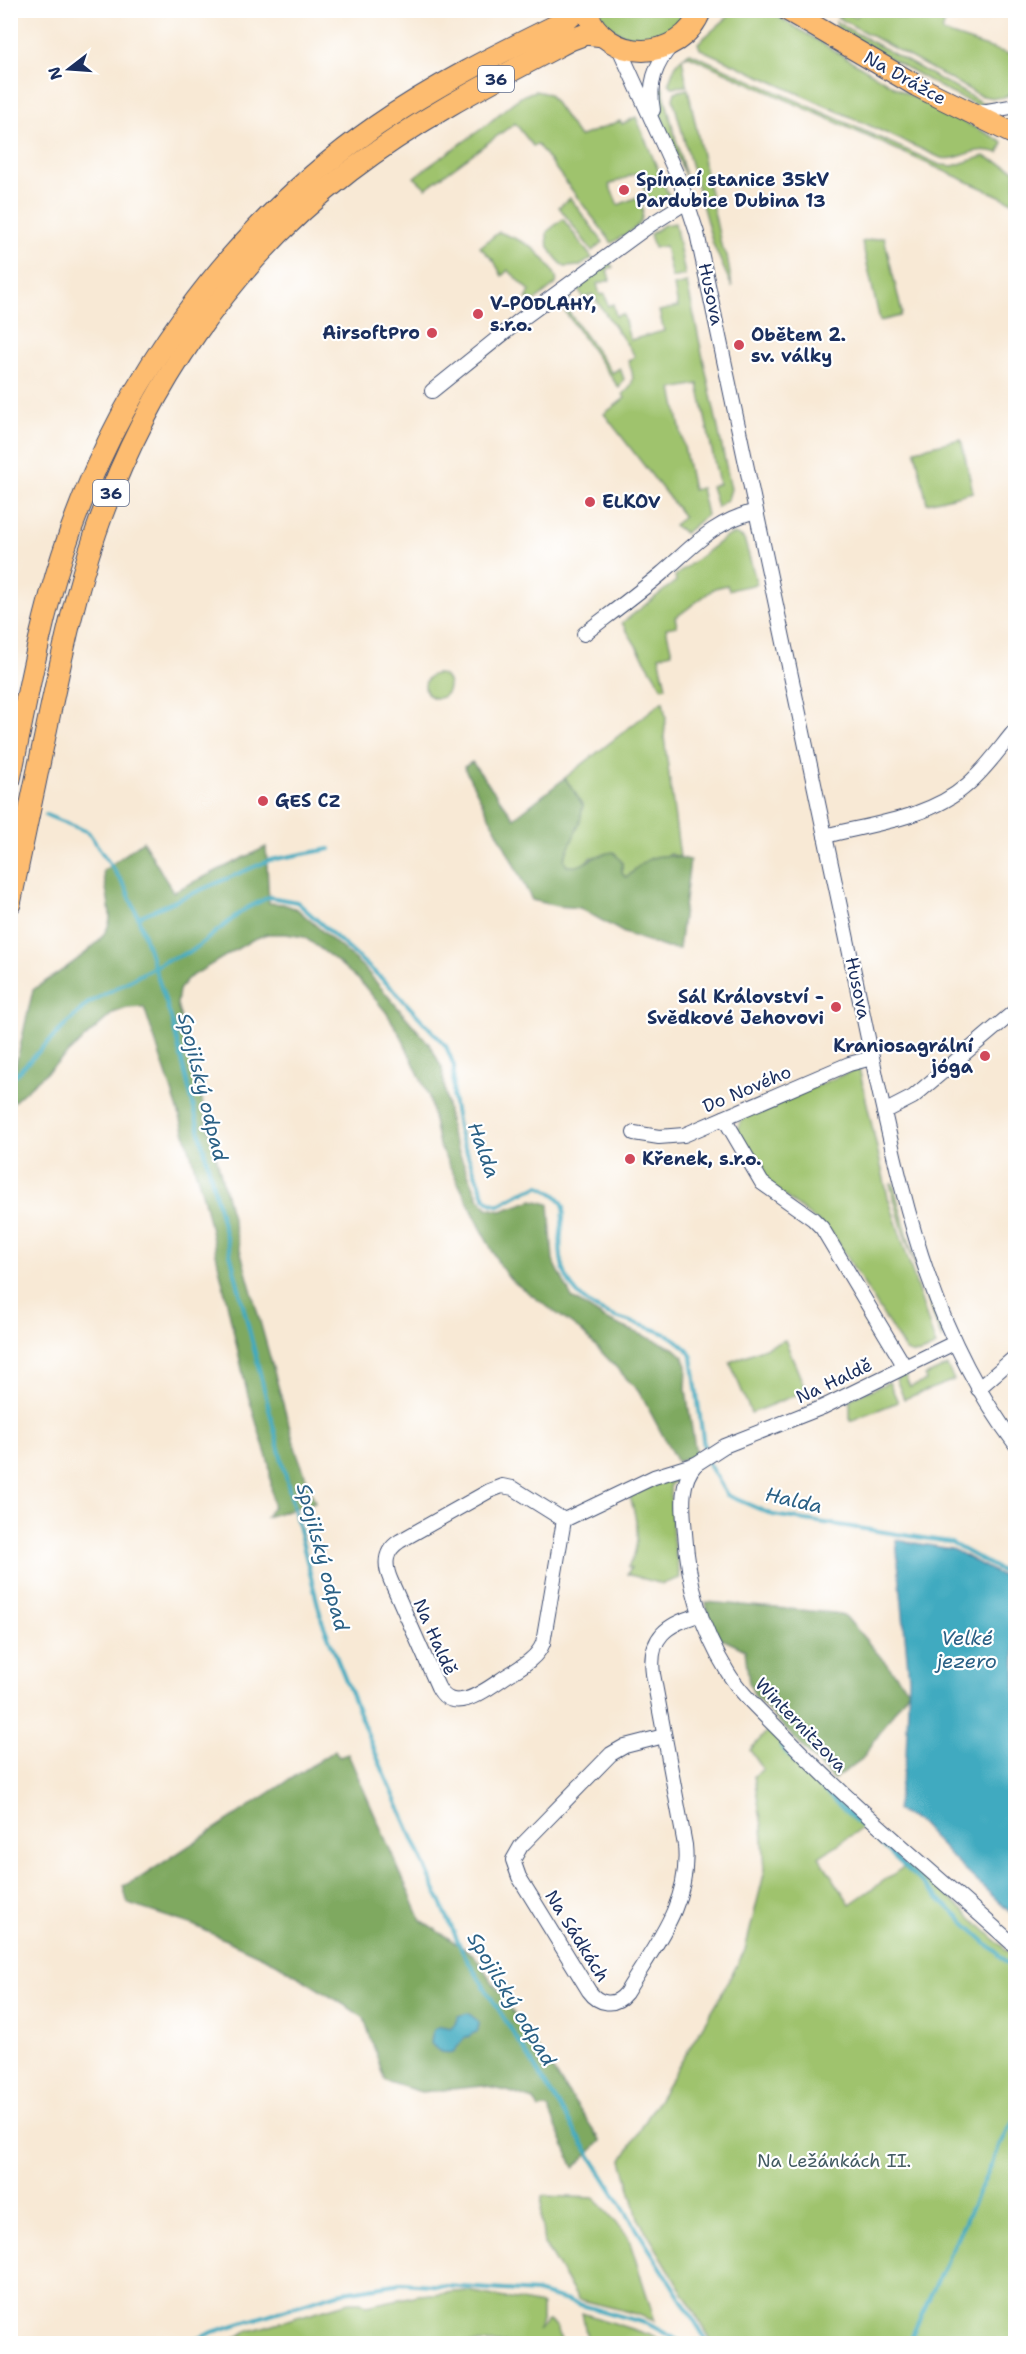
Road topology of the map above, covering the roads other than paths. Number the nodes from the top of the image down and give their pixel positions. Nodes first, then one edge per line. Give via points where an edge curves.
1 (578, 10) edge
2 (586, 10) edge
3 (701, 10) edge
4 (791, 13) edge
5 (610, 41) junction
6 (674, 43) junction
7 (1016, 106) edge
8 (970, 114) junction
9 (1016, 135) edge
10 (667, 151) junction
11 (688, 201) junction
12 (432, 392) dead end
13 (756, 511) junction
14 (584, 634) dead end
15 (1016, 729) edge
16 (10, 779) edge
17 (825, 836) junction
18 (10, 904) edge
19 (1016, 1010) edge
20 (872, 1058) junction
21 (884, 1112) junction
22 (724, 1118) junction
23 (633, 1133) dead end
24 (954, 1343) junction
25 (1016, 1356) edge
26 (905, 1367) junction
27 (978, 1389) junction
28 (1016, 1445) edge
29 (696, 1464) junction
30 (564, 1520) junction
31 (699, 1615) junction
32 (664, 1736) junction
33 (1016, 1947) edge

1 - 16 main road, 36 via 567,20 441,84 344,149 259,226 191,307 122,416 74,522 52,588
2 - 5 main road, Husova
3 - 6 main road, Husova / 36 via 692,28
4 - 8 main road, Na Drážce
5 - 6 main road, Husova / 36 via 646,51
5 - 10 street, Husova
5 - 18 main road, 36 via 586,34 578,36 455,101 371,155 322,193 275,238 231,286 192,340 138,432 96,533 64,645
6 - 10 street, Husova via 657,66 651,88 653,111
7 - 8 street
8 - 9 main road, Na Drážce
10 - 11 street, Husova
11 - 12 street via 543,303
11 - 13 street, Husova
13 - 14 street via 717,526
13 - 17 street, Husova
15 - 17 street via 972,780 944,801 922,811
17 - 20 street, Husova
19 - 21 street via 913,1096
20 - 21 street, Husova
20 - 22 street, Do Nového via 849,1064
21 - 24 street, Husova via 917,1245
22 - 23 street, Do Nového via 676,1137
22 - 26 street via 762,1183 822,1228
24 - 26 street, Na Haldě
24 - 27 street, Husova
25 - 27 street
26 - 29 street, Na Haldě via 823,1407 718,1450
27 - 28 street, Husova
29 - 30 street, Na Haldě via 654,1477
29 - 31 street, Winternitzova via 687,1476 684,1509 687,1556
30 - 30 street, Na Haldě via 513,1488 502,1486 390,1548 386,1557 388,1576 446,1698 457,1701 475,1697 539,1651
31 - 32 street, Na Sádkách via 666,1629 653,1648 651,1664
31 - 33 street, Winternitzova via 719,1658 742,1691 850,1800
32 - 32 street, Na Sádkách via 685,1845 684,1889 672,1917 626,1993 618,2001 604,2003 590,1991 519,1877 513,1860 521,1846 611,1754 625,1746

